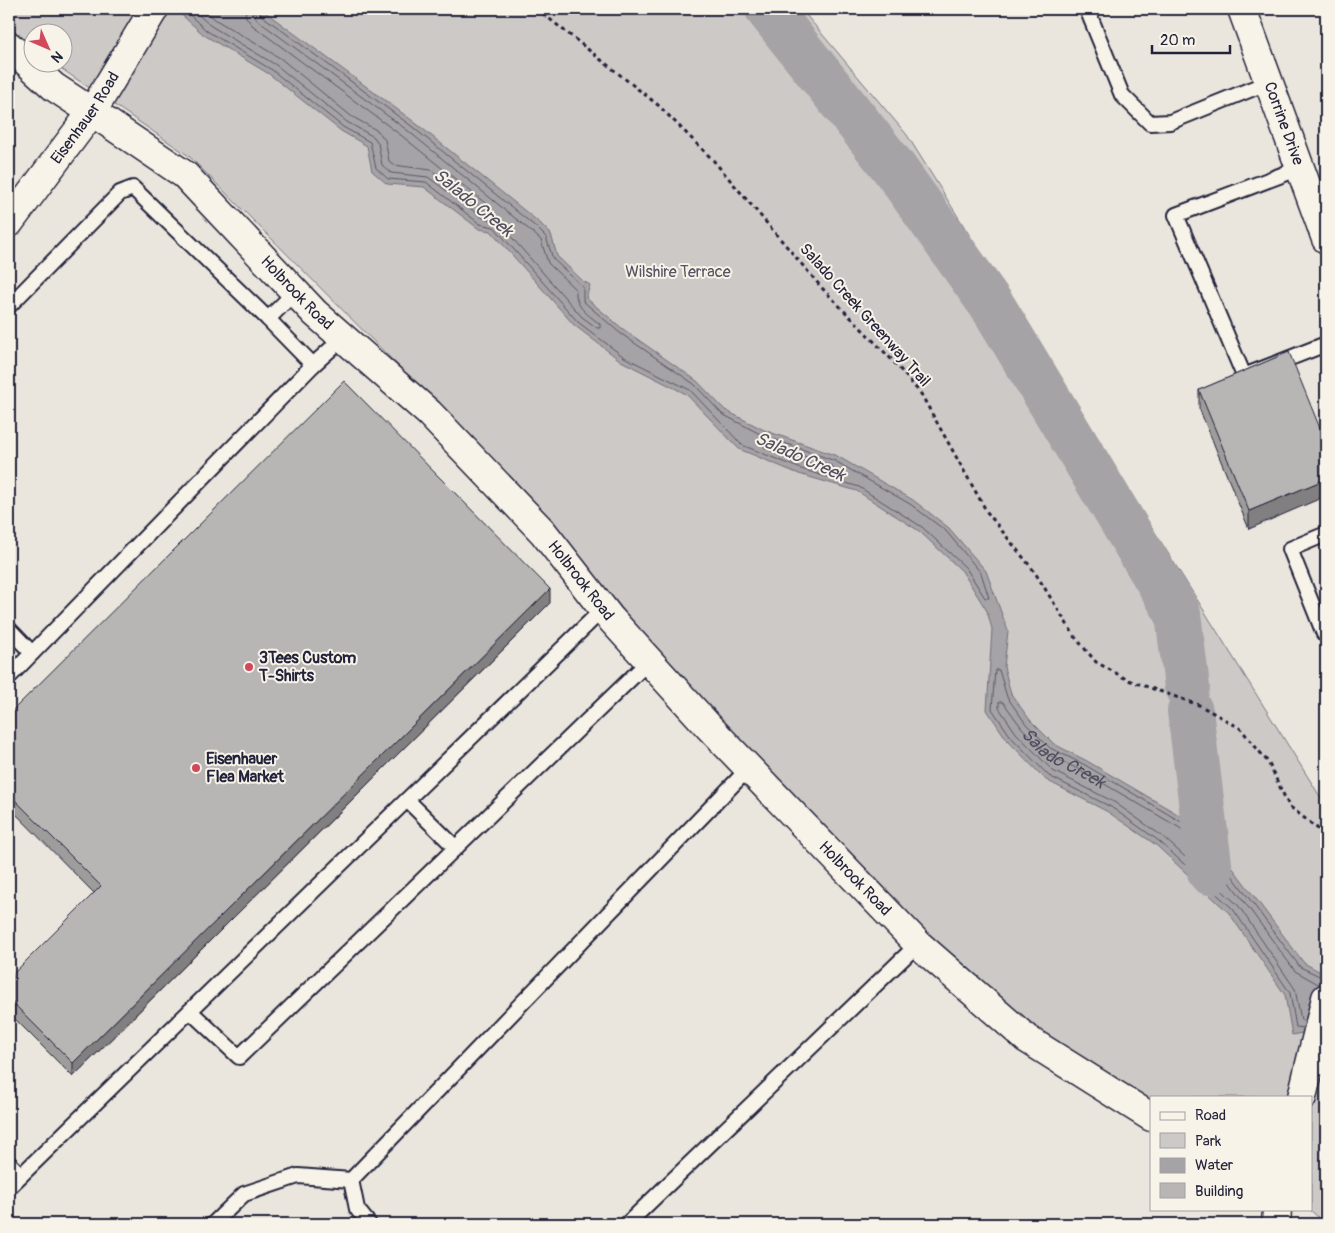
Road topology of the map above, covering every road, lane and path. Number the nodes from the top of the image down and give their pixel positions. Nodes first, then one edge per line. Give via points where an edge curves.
1 (154, 9) edge
2 (537, 9) edge
3 (1087, 9) edge
4 (1242, 9) edge
5 (9, 46) edge
6 (1269, 82) junction
7 (92, 112) junction
8 (1300, 168) junction
9 (9, 222) edge
10 (1326, 239) edge
11 (295, 292) junction
12 (9, 306) edge
13 (268, 318) junction
14 (343, 338) junction
15 (1326, 344) edge
16 (313, 365) junction
17 (1326, 534) edge
18 (603, 609) junction
19 (9, 630) edge
20 (1324, 634) dead end
21 (32, 653) junction
22 (649, 661) junction
23 (9, 677) edge
24 (748, 769) junction
25 (406, 800) junction
26 (1326, 839) edge
27 (456, 848) junction
28 (1326, 852) edge
29 (1326, 876) edge
30 (918, 944) junction
31 (1326, 998) edge
32 (190, 1011) junction
33 (1302, 1096) edge
34 (1150, 1116) edge
35 (9, 1163) edge
36 (21, 1175) junction
37 (351, 1180) junction
38 (9, 1187) edge
39 (1277, 1210) edge
40 (213, 1224) edge
41 (369, 1224) edge
42 (627, 1224) edge
43 (1276, 1224) edge

1 - 7 street, Eisenhauer Road
2 - 26 path, Salado Creek Greenway Trail via 665,112 713,160 822,288 894,362 921,394 987,512 1034,571 1075,637 1096,662 1128,680 1200,705 1240,728 1268,762 1289,806 1318,828
3 - 6 lane via 1122,95 1150,123 1170,122
4 - 6 street, Corrine Drive
5 - 7 street, Holbrook Road via 54,87
6 - 8 street, Corrine Drive
7 - 9 street, Eisenhauer Road
7 - 11 street, Holbrook Road via 185,175
8 - 10 street, Corrine Drive
8 - 15 lane via 1176,215 1244,376
11 - 13 lane
11 - 14 street, Holbrook Road
12 - 13 lane via 120,193 133,188
13 - 16 lane
14 - 16 lane
14 - 18 street, Holbrook Road via 429,413 537,525
16 - 21 lane
17 - 20 lane via 1290,549
18 - 22 street, Holbrook Road
18 - 25 lane
19 - 21 lane
21 - 23 lane
22 - 24 street, Holbrook Road
22 - 27 lane
24 - 30 street, Holbrook Road
24 - 37 lane
25 - 27 lane
25 - 32 lane
27 - 32 lane via 239,1057
28 - 29 path via 1321,874
30 - 34 street, Holbrook Road via 1027,1039
30 - 42 lane
31 - 33 street
32 - 36 lane
35 - 36 lane
36 - 38 lane
37 - 40 lane via 298,1176 244,1194
37 - 41 lane via 357,1208
39 - 43 street

